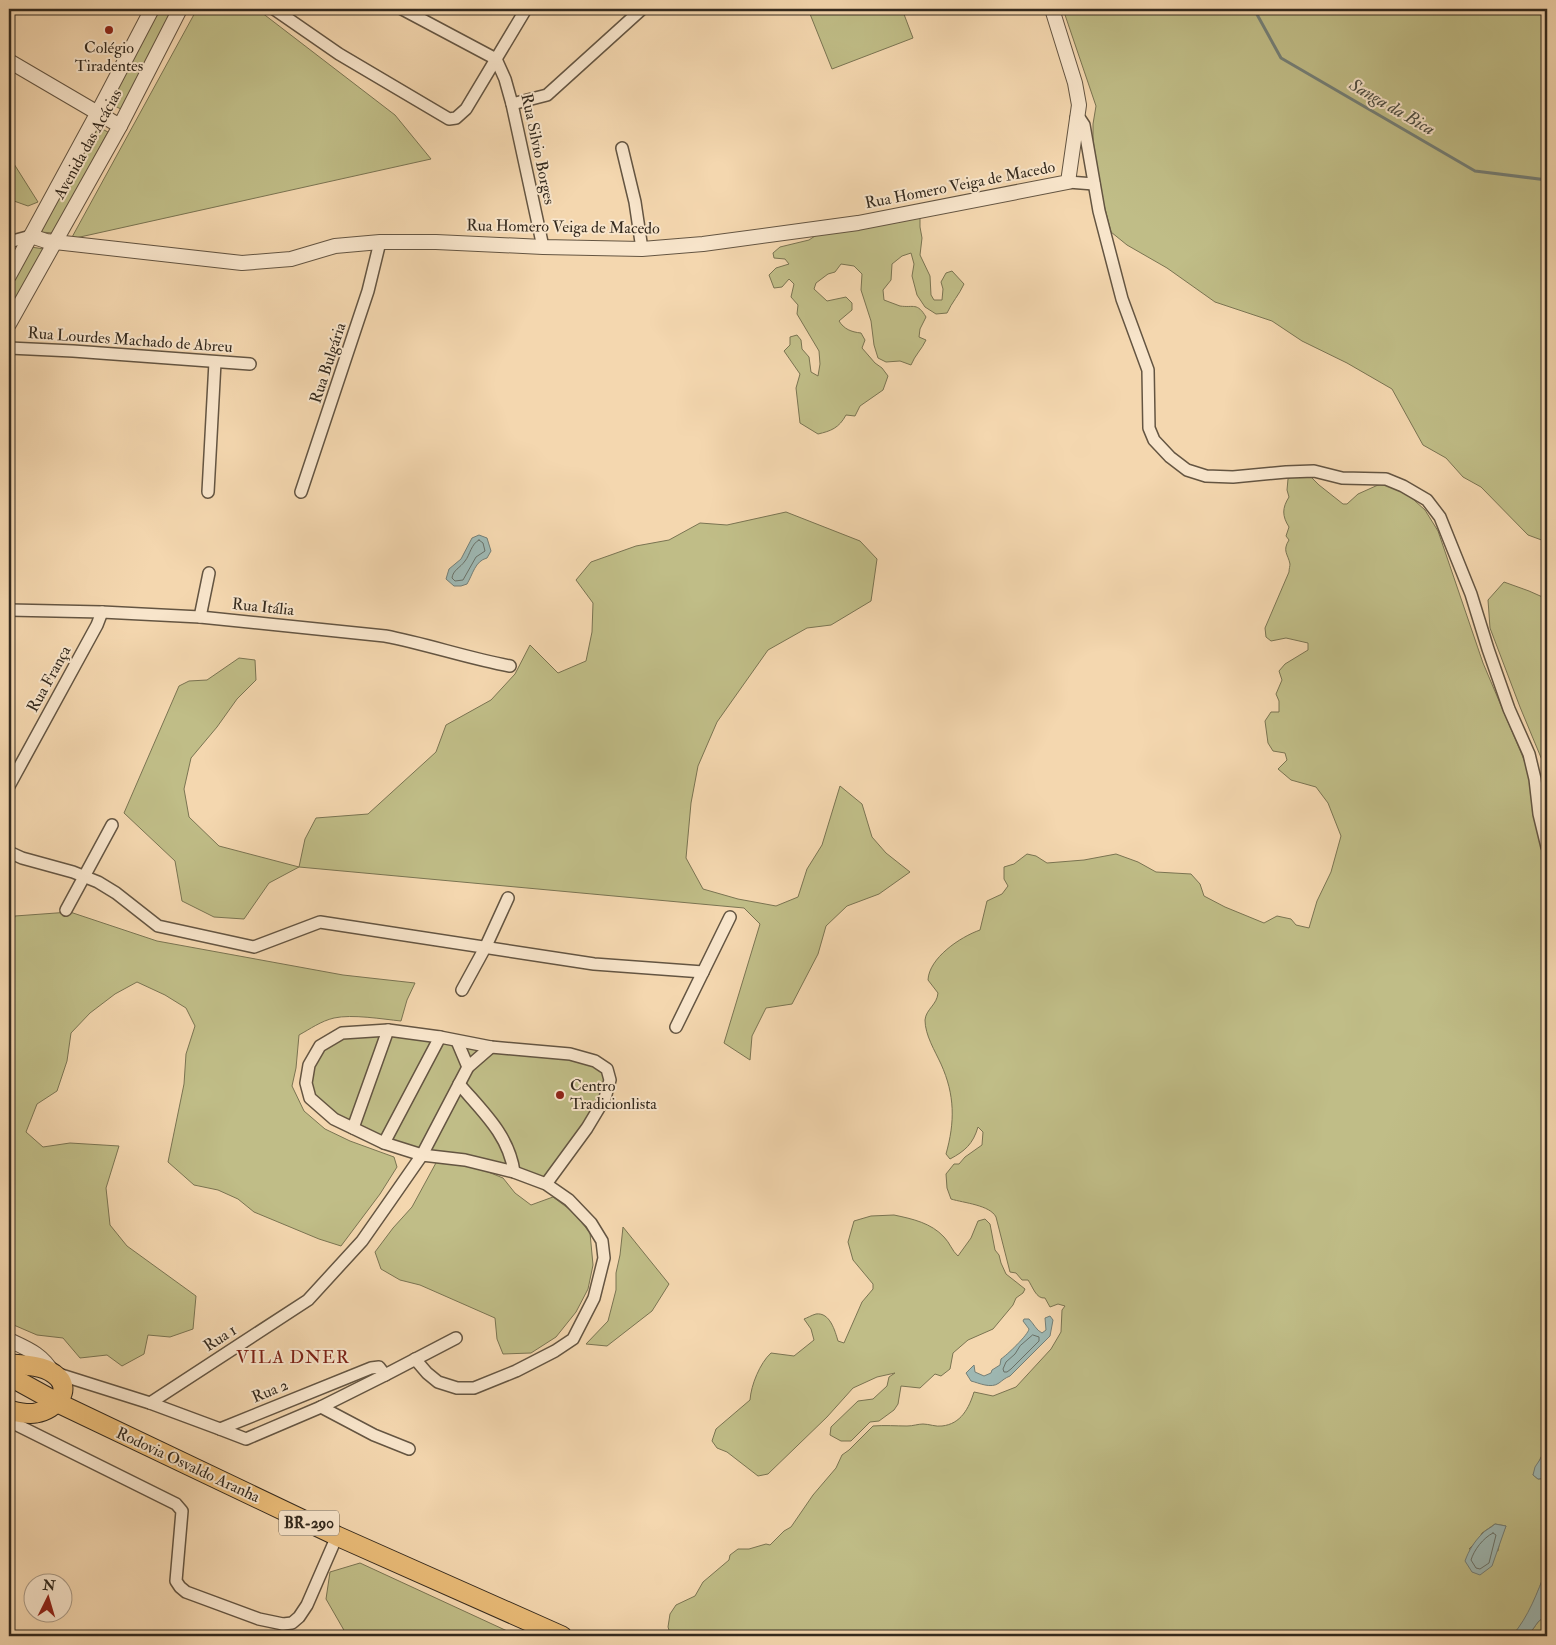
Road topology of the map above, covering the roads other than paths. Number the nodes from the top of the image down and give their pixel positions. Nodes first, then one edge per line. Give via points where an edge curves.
1 (152, 9) edge
2 (180, 9) edge
3 (274, 9) edge
4 (402, 9) edge
5 (526, 9) edge
6 (642, 9) edge
7 (1052, 9) edge
8 (496, 59) junction
9 (9, 61) edge
10 (512, 104) junction
11 (1076, 118) junction
12 (109, 119) junction
13 (622, 148) dead end
14 (1068, 182) junction
15 (1094, 184) junction
16 (31, 236) junction
17 (9, 242) edge
18 (50, 242) junction
19 (380, 242) junction
20 (543, 248) junction
21 (642, 249) junction
22 (9, 276) edge
23 (9, 324) edge
24 (9, 348) edge
25 (215, 362) junction
26 (250, 364) dead end
27 (208, 492) dead end
28 (301, 492) dead end
29 (209, 573) dead end
30 (9, 610) edge
31 (102, 612) junction
32 (200, 617) junction
33 (510, 666) dead end
34 (9, 786) edge
35 (112, 825) dead end
36 (1547, 847) edge
37 (9, 852) edge
38 (83, 876) junction
39 (508, 898) dead end
40 (66, 910) dead end
41 (730, 917) dead end
42 (486, 946) junction
43 (703, 972) junction
44 (462, 990) dead end
45 (676, 1027) dead end
46 (388, 1030) junction
47 (440, 1037) junction
48 (457, 1041) junction
49 (491, 1047) junction
50 (468, 1068) junction
51 (459, 1084) junction
52 (353, 1128) junction
53 (384, 1143) junction
54 (422, 1155) junction
55 (514, 1172) junction
56 (546, 1184) junction
57 (456, 1338) dead end
58 (9, 1340) edge
59 (415, 1359) junction
60 (9, 1364) edge
61 (53, 1373) junction
62 (385, 1375) junction
63 (9, 1376) edge
64 (150, 1402) junction
65 (58, 1403) junction
66 (320, 1407) junction
67 (9, 1411) edge
68 (9, 1421) edge
69 (220, 1429) junction
70 (409, 1449) dead end
71 (337, 1536) junction
72 (562, 1636) edge

1 - 12 street, Avenida das Acácias
2 - 12 street, Avenida das Acácias
3 - 8 street via 339,54 449,119 461,115
4 - 8 street
5 - 8 street
6 - 10 street via 547,95
7 - 11 street via 1075,83 1079,105
8 - 10 street, Rua Silvio Borges
9 - 12 street
10 - 20 street, Rua Silvio Borges
11 - 14 street
11 - 15 street via 1084,124
12 - 16 street, Avenida das Acácias
12 - 18 street, Avenida das Acácias
13 - 21 street
14 - 15 street
14 - 21 street, Rua Homero Veiga de Macedo via 858,223
15 - 36 street via 1122,299 1148,370 1149,428 1154,440 1170,457 1187,470 1206,476 1314,471 1342,478 1386,479 1427,500 1440,517 1471,594 1509,709 1529,754 1538,814
16 - 17 street
16 - 18 street, Rua Homero Veiga de Macedo
16 - 22 street, Avenida das Acácias
18 - 19 street, Rua Homero Veiga de Macedo via 242,263 291,259 335,246
18 - 23 street, Avenida das Acácias
19 - 20 street, Rua Homero Veiga de Macedo
19 - 28 street, Rua Bulgária via 368,291
20 - 21 street, Rua Homero Veiga de Macedo
24 - 25 street, Rua Lourdes Machado de Abreu
25 - 26 street, Rua Lourdes Machado de Abreu
25 - 27 street
29 - 32 street
30 - 31 street, Rua Itália
31 - 32 street, Rua Itália
31 - 34 street, Rua França
32 - 33 street, Rua Itália via 385,636
35 - 38 street
37 - 38 street
38 - 40 street
38 - 42 street via 116,893 158,926 254,947 320,922
39 - 42 street
41 - 43 street
42 - 43 street via 594,964
42 - 44 street
43 - 45 street
46 - 47 street
46 - 52 street
46 - 52 street via 342,1033 320,1046 309,1065 306,1083 310,1098 334,1119
47 - 48 street
47 - 53 street
48 - 49 street
48 - 50 street
49 - 50 street, Rua 1
49 - 56 street via 570,1054 595,1061 607,1069 610,1080 606,1098
50 - 51 street, Rua 1
51 - 54 street, Rua 1
51 - 55 street via 495,1125 508,1146
52 - 53 street
53 - 54 street
54 - 55 street via 464,1160
54 - 64 street, Rua 1 via 362,1241 308,1300
55 - 56 street
56 - 59 street via 575,1206 602,1241 604,1258 594,1298 573,1339 516,1371 474,1388 457,1388 438,1382
57 - 59 street
58 - 61 street via 38,1354
59 - 62 street
60 - 61 highway
61 - 64 street
61 - 65 highway via 63,1388
62 - 66 street
62 - 69 street, Rua 2 via 379,1367 371,1368
63 - 65 highway, Rodovia Osvaldo Aranha / BR-290
64 - 69 street
65 - 67 highway via 34,1414
65 - 71 highway, Rodovia Osvaldo Aranha / BR-290
66 - 69 street via 246,1439
66 - 70 street
68 - 71 street via 176,1504 182,1512 176,1581 180,1587 259,1619 283,1624 299,1617
71 - 72 highway, Rodovia Osvaldo Aranha / BR-290

